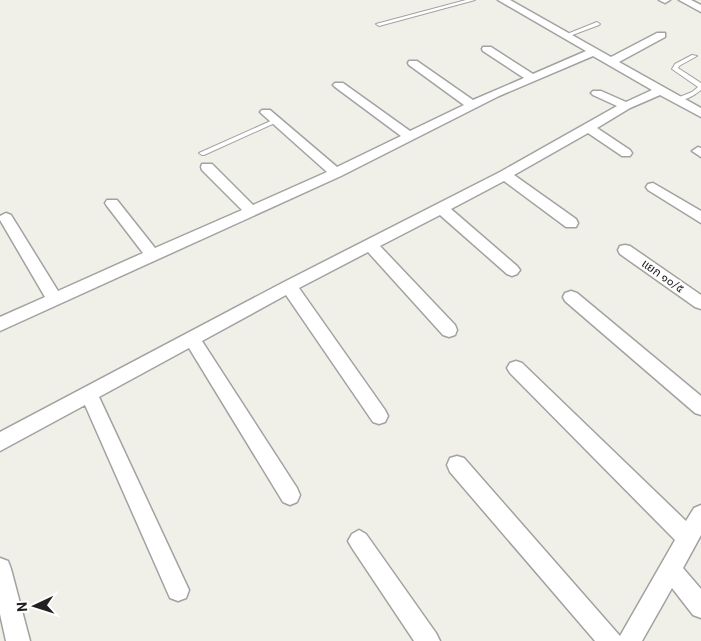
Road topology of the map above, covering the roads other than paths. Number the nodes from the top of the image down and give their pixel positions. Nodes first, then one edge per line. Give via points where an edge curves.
1 (472, 0) edge
2 (503, 0) edge
3 (684, 0) edge
4 (701, 9) edge
5 (379, 24) dead end
6 (597, 24) dead end
7 (565, 36) junction
8 (661, 36) dead end
9 (487, 50) dead end
10 (593, 52) junction
11 (694, 56) dead end
12 (612, 62) junction
13 (413, 63) dead end
14 (532, 78) junction
15 (339, 86) dead end
16 (701, 86) edge
17 (661, 90) junction
18 (597, 93) dead end
19 (679, 99) junction
20 (472, 105) junction
21 (626, 106) junction
22 (701, 113) edge
23 (270, 117) joint
24 (589, 128) junction
25 (410, 137) junction
26 (202, 153) dead end
27 (626, 153) dead end
28 (206, 167) dead end
29 (336, 173) junction
30 (505, 175) junction
31 (653, 187) dead end
32 (112, 203) dead end
33 (441, 208) junction
34 (250, 210) junction
35 (6, 218) dead end
36 (701, 218) edge
37 (570, 223) dead end
38 (370, 245) junction
39 (625, 250) dead end
40 (152, 256) junction
41 (512, 270) dead end
42 (289, 286) junction
43 (571, 297) dead end
44 (54, 300) junction
45 (701, 303) edge
46 (0, 324) edge
47 (449, 330) dead end
48 (191, 338) junction
49 (516, 368) dead end
50 (89, 394) junction
51 (701, 407) edge
52 (379, 416) dead end
53 (0, 442) edge
54 (457, 465) dead end
55 (290, 495) dead end
56 (701, 515) edge
57 (688, 537) junction
58 (358, 541) dead end
59 (0, 569) edge
60 (671, 570) junction
61 (178, 590) dead end
62 (701, 607) edge
63 (18, 641) edge
64 (428, 641) edge
65 (610, 641) edge
66 (629, 641) edge

1 - 5 lane
2 - 7 street
3 - 4 street
6 - 7 lane
7 - 10 street
8 - 12 street
9 - 14 street
10 - 12 street
10 - 14 street
11 - 16 lane via 675,69
12 - 17 street
13 - 20 street
14 - 20 street
15 - 25 street
16 - 19 lane
17 - 19 street
17 - 21 street
18 - 21 street
19 - 22 street
20 - 25 street
21 - 24 street
23 - 26 lane
23 - 29 street
24 - 27 street
24 - 30 street
25 - 29 street
28 - 34 street
29 - 34 street
30 - 33 street
30 - 37 street
31 - 36 street
32 - 40 street
33 - 38 street
33 - 41 street
34 - 40 street
35 - 44 street
38 - 42 street
38 - 47 street
39 - 45 street, แยก ๑๐/๕
40 - 44 street
42 - 48 street
42 - 52 street
43 - 51 street
44 - 46 street
48 - 50 street
48 - 55 street
49 - 57 street
50 - 53 street
50 - 61 street
54 - 65 street
56 - 57 street
57 - 60 street
58 - 64 street
59 - 63 street
60 - 62 street
60 - 66 street

